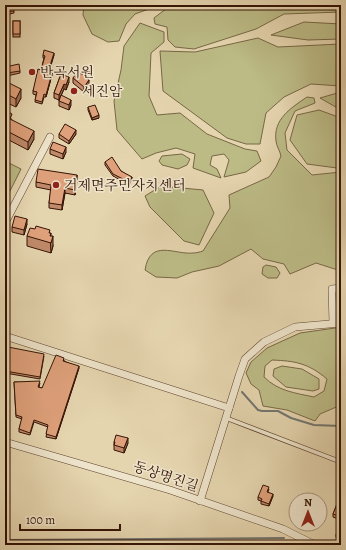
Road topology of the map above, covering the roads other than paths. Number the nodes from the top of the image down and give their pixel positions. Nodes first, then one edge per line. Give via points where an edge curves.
1 (50, 137) dead end
2 (5, 224) edge
3 (341, 288) edge
4 (333, 323) junction
5 (341, 323) edge
6 (5, 336) edge
7 (229, 408) junction
8 (226, 418) junction
9 (5, 442) edge
10 (341, 462) edge
11 (200, 501) junction
12 (314, 545) edge

1 - 2 street
3 - 4 street via 332,289
4 - 5 street
4 - 7 street via 296,327 264,342 245,360
6 - 7 street
7 - 8 street
8 - 10 lane
8 - 11 street
9 - 11 street, 동상명진길
11 - 12 street, 동상명진길 via 283,530

